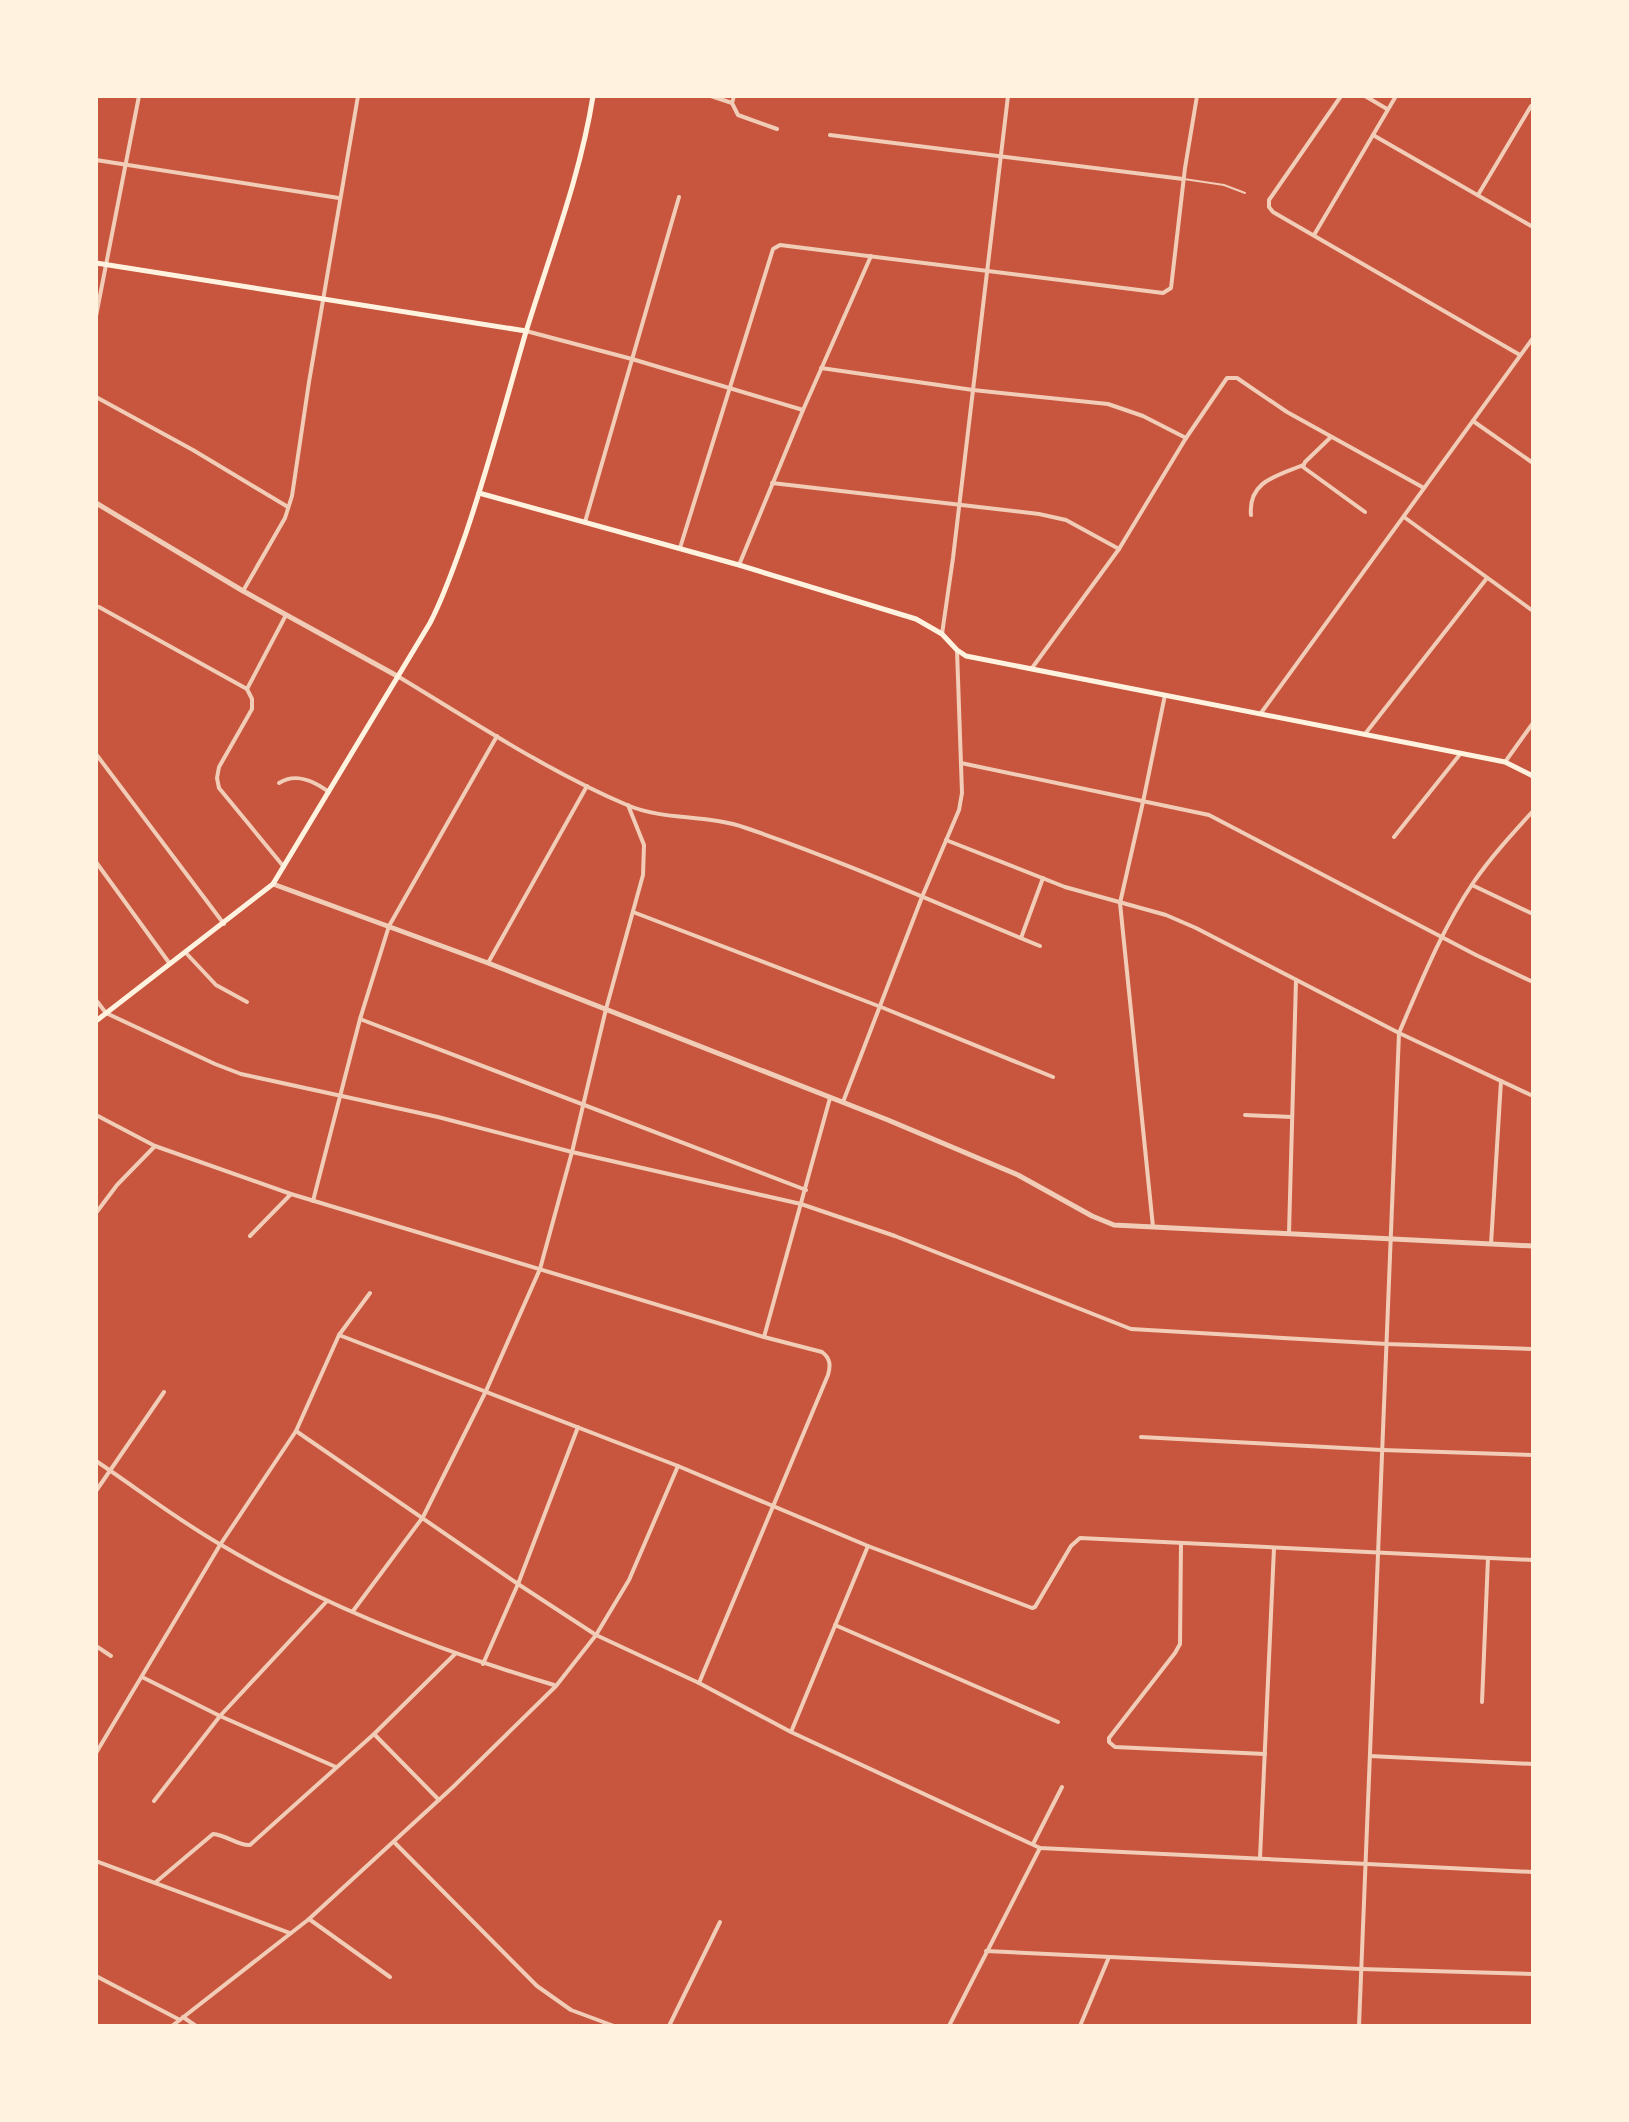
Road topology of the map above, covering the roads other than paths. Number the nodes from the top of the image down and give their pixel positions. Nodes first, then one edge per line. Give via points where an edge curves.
1 (139, 96) edge
2 (358, 96) edge
3 (593, 96) edge
4 (711, 96) edge
5 (734, 96) edge
6 (1008, 96) edge
7 (1197, 96) edge
8 (1341, 96) edge
9 (1365, 96) edge
10 (1396, 96) edge
11 (732, 103) junction
12 (1531, 106) edge
13 (1388, 109) junction
14 (777, 129) dead end
15 (830, 135) dead end
16 (1373, 135) junction
17 (1000, 157) junction
18 (96, 160) edge
19 (126, 165) junction
20 (1183, 179) junction
21 (1245, 193) dead end
22 (1478, 195) junction
23 (679, 197) dead end
24 (339, 199) junction
25 (1533, 227) edge
26 (1314, 235) junction
27 (871, 256) junction
28 (96, 263) edge
29 (107, 265) junction
30 (986, 272) junction
31 (323, 299) junction
32 (526, 331) junction
33 (1533, 338) edge
34 (1520, 355) junction
35 (632, 359) junction
36 (821, 368) junction
37 (729, 388) junction
38 (973, 390) junction
39 (96, 398) edge
40 (803, 410) junction
41 (1473, 421) junction
42 (1331, 437) junction
43 (1186, 438) junction
44 (1533, 463) edge
45 (1303, 465) junction
46 (772, 483) junction
47 (1424, 488) junction
48 (479, 493) junction
49 (96, 503) edge
50 (960, 504) junction
51 (289, 508) junction
52 (1365, 512) dead end
53 (1251, 515) dead end
54 (1404, 517) junction
55 (585, 522) junction
56 (680, 548) junction
57 (1119, 549) junction
58 (739, 565) junction
59 (1487, 578) junction
60 (243, 591) junction
61 (99, 607) dead end
62 (1533, 611) edge
63 (286, 615) junction
64 (942, 634) junction
65 (957, 650) junction
66 (1032, 669) junction
67 (399, 677) junction
68 (247, 689) junction
69 (1165, 694) junction
70 (1261, 713) junction
71 (1533, 723) edge
72 (1365, 734) junction
73 (497, 736) junction
74 (1461, 753) junction
75 (96, 754) edge
76 (1505, 762) junction
77 (961, 763) junction
78 (1533, 776) edge
79 (279, 783) dead end
80 (587, 786) junction
81 (329, 792) junction
82 (1143, 802) junction
83 (628, 805) junction
84 (1533, 811) edge
85 (1394, 837) dead end
86 (946, 840) junction
87 (96, 862) edge
88 (284, 867) junction
89 (103, 872) junction
90 (96, 877) edge
91 (1043, 878) junction
92 (273, 884) junction
93 (1472, 885) junction
94 (922, 897) junction
95 (1120, 903) junction
96 (633, 912) junction
97 (1533, 914) edge
98 (224, 924) junction
99 (389, 926) junction
100 (1442, 936) junction
101 (1021, 938) junction
102 (1040, 946) dead end
103 (186, 953) junction
104 (488, 963) junction
105 (170, 965) junction
106 (1296, 980) junction
107 (1533, 982) edge
108 (96, 1000) edge
109 (247, 1002) dead end
110 (881, 1007) junction
111 (606, 1009) junction
112 (106, 1013) junction
113 (360, 1019) junction
114 (96, 1021) edge
115 (1399, 1033) junction
116 (1053, 1077) dead end
117 (1501, 1081) junction
118 (340, 1094) junction
119 (1533, 1096) edge
120 (830, 1098) junction
121 (843, 1102) junction
122 (583, 1103) junction
123 (96, 1115) edge
124 (1245, 1115) dead end
125 (1292, 1117) junction
126 (155, 1146) junction
127 (572, 1152) junction
128 (806, 1190) junction
129 (291, 1194) junction
130 (313, 1201) junction
131 (801, 1204) junction
132 (96, 1213) edge
133 (1153, 1227) junction
134 (1289, 1233) junction
135 (250, 1236) dead end
136 (1391, 1239) junction
137 (1491, 1244) junction
138 (1533, 1246) edge
139 (540, 1269) junction
140 (370, 1293) dead end
141 (339, 1335) junction
142 (764, 1337) junction
143 (1387, 1344) junction
144 (1533, 1349) edge
145 (486, 1391) junction
146 (164, 1392) dead end
147 (578, 1427) junction
148 (296, 1431) junction
149 (1141, 1437) dead end
150 (1382, 1450) junction
151 (1533, 1455) edge
152 (96, 1461) edge
153 (678, 1466) junction
154 (110, 1470) junction
155 (96, 1491) edge
156 (772, 1506) junction
157 (423, 1517) junction
158 (1181, 1543) junction
159 (220, 1545) junction
160 (868, 1546) junction
161 (1274, 1548) junction
162 (1378, 1553) junction
163 (1488, 1558) junction
164 (1533, 1560) edge
165 (518, 1584) junction
166 (327, 1601) junction
167 (353, 1611) junction
168 (835, 1625) junction
169 (596, 1635) junction
170 (96, 1646) edge
171 (455, 1654) junction
172 (111, 1656) dead end
173 (483, 1664) junction
174 (142, 1677) junction
175 (699, 1683) junction
176 (556, 1686) junction
177 (1482, 1702) dead end
178 (220, 1716) junction
179 (1058, 1722) dead end
180 (791, 1732) junction
181 (374, 1734) junction
182 (96, 1753) edge
183 (1265, 1754) junction
184 (1370, 1756) junction
185 (1533, 1764) edge
186 (337, 1768) junction
187 (1062, 1787) dead end
188 (439, 1800) junction
189 (154, 1801) dead end
190 (394, 1842) junction
191 (1033, 1844) junction
192 (1040, 1848) junction
193 (1260, 1858) junction
194 (96, 1861) edge
195 (1365, 1864) junction
196 (1533, 1872) edge
197 (156, 1882) junction
198 (309, 1919) junction
199 (720, 1922) dead end
200 (290, 1933) junction
201 (986, 1951) junction
202 (1109, 1957) junction
203 (1361, 1969) junction
204 (1533, 1974) edge
205 (96, 1976) edge
206 (390, 1977) dead end
207 (181, 2018) junction
208 (172, 2026) edge
209 (196, 2026) edge
210 (614, 2026) edge
211 (669, 2026) edge
212 (949, 2026) edge
213 (1080, 2026) edge
214 (1359, 2026) edge

1 - 19 street
2 - 24 street
3 - 32 main road via 572,186
4 - 11 street
5 - 11 street
6 - 17 street
7 - 20 street
8 - 26 street via 1269,200 1273,212
9 - 13 street
10 - 13 street
11 - 14 street via 738,115
12 - 22 street
13 - 16 street
15 - 17 street
16 - 22 street
16 - 26 street
17 - 20 street
17 - 30 street
18 - 19 street
19 - 24 street
19 - 29 street
20 - 21 lane
20 - 30 street via 1171,288 1163,293
22 - 25 street
23 - 35 street
24 - 31 street
26 - 34 street
27 - 30 street
27 - 36 street
27 - 37 street via 780,245 773,249
28 - 29 main road
29 - 31 main road
29 - 39 street via 96,316
30 - 38 street
31 - 32 main road
31 - 51 street
32 - 35 street
32 - 48 main road
33 - 34 street
34 - 41 street
35 - 37 street
35 - 55 street
36 - 38 street
36 - 40 street
37 - 40 street
37 - 56 street
38 - 43 street via 1108,404
38 - 50 street
39 - 51 street
40 - 46 street
41 - 44 street
41 - 47 street
42 - 43 street via 1237,378 1227,378
42 - 45 street
42 - 47 street
43 - 57 street
45 - 52 street
45 - 53 street via 1259,487 1251,497
46 - 50 street
46 - 58 street
47 - 54 street
48 - 55 main road
48 - 67 main road via 441,602
49 - 60 street
50 - 57 street via 1066,520
50 - 64 street
51 - 60 street
54 - 59 street
54 - 70 street
55 - 56 main road
56 - 58 main road
57 - 66 street
58 - 64 main road via 916,619
59 - 62 street
59 - 72 street
60 - 63 street
61 - 68 street
63 - 67 street
63 - 68 street
64 - 65 main road
65 - 66 main road
65 - 77 street
66 - 69 main road
67 - 73 street
67 - 81 main road
68 - 88 street via 252,709 219,767 219,788
69 - 70 main road
69 - 82 street
70 - 72 main road
71 - 76 street
72 - 74 main road
73 - 80 street
73 - 99 street
74 - 76 main road
74 - 85 street
75 - 98 street
76 - 78 main road
77 - 82 street
77 - 86 street via 959,810
79 - 81 street via 288,777 305,778
80 - 83 street
80 - 104 street
81 - 88 main road
82 - 95 street
82 - 100 street via 1209,815
83 - 94 street via 744,827
83 - 96 street via 645,859
84 - 93 street
86 - 91 street
86 - 94 street
87 - 89 street
88 - 92 main road
89 - 90 street
89 - 105 street
91 - 95 street
91 - 101 street
92 - 98 main road
92 - 99 street
93 - 97 street
93 - 100 street
94 - 101 street
94 - 110 street
95 - 106 street via 1196,928
95 - 133 street
96 - 110 street
96 - 111 street
98 - 103 main road
99 - 104 street
99 - 113 street
100 - 107 street
100 - 115 street
101 - 102 street
103 - 105 main road
103 - 109 street via 216,985
104 - 111 street
105 - 112 main road
106 - 115 street
106 - 125 street
108 - 112 street
110 - 116 street
110 - 121 street
111 - 120 street
111 - 122 street
112 - 114 main road
112 - 118 street via 241,1074
113 - 118 street
113 - 122 street
115 - 117 street
115 - 136 street
117 - 119 street
117 - 137 street
118 - 127 street
118 - 130 street
120 - 121 street
120 - 128 street
121 - 133 street via 1018,1175 1114,1225
122 - 127 street
122 - 128 street
123 - 126 street
124 - 125 street
125 - 134 street
126 - 129 street
126 - 132 street
127 - 131 street
127 - 139 street
128 - 131 street
129 - 130 street
129 - 135 street
130 - 139 street
131 - 142 street
131 - 143 street via 1131,1329
133 - 134 street
134 - 136 street
136 - 137 street
136 - 143 street
137 - 138 street
139 - 142 street
139 - 145 street
140 - 141 street
141 - 145 street
141 - 148 street
142 - 156 street via 822,1352 830,1368
143 - 144 street
143 - 150 street
145 - 147 street
145 - 157 street
146 - 154 street
147 - 153 street
147 - 165 street
148 - 157 street
148 - 159 street
149 - 150 street
150 - 151 street
150 - 162 street
152 - 154 street
153 - 156 street
153 - 169 street via 629,1580
154 - 155 street
154 - 159 street
156 - 160 street
156 - 175 street
157 - 165 street
157 - 167 street
158 - 160 street via 1080,1538 1032,1608
158 - 161 street
158 - 183 street via 1180,1644 1109,1738 1110,1745
159 - 166 street
159 - 174 street
160 - 168 street
161 - 162 street
161 - 183 street
162 - 163 street
162 - 184 street
163 - 164 street
163 - 177 street
165 - 169 street
165 - 173 street
166 - 167 street
166 - 178 street
167 - 171 street
168 - 179 street
168 - 180 street
169 - 175 street
169 - 176 street
170 - 172 street
171 - 173 street
171 - 181 street
173 - 176 street
174 - 178 street
174 - 182 street
175 - 180 street
176 - 188 street
178 - 186 street
178 - 189 street
180 - 191 street
181 - 186 street
181 - 188 street
183 - 193 street
184 - 185 street
184 - 195 street
186 - 197 street via 250,1845 213,1834
187 - 191 street
188 - 190 street
190 - 198 street
190 - 210 street via 537,1986 571,2010
191 - 192 street
192 - 193 street
192 - 201 street
193 - 195 street
194 - 197 street
195 - 196 street
195 - 203 street
197 - 200 street
198 - 200 street
198 - 206 street
199 - 211 street
200 - 207 street
201 - 202 street
201 - 212 street
202 - 203 street
202 - 213 street
203 - 204 street
203 - 214 street
205 - 207 street
207 - 208 street
207 - 209 street

